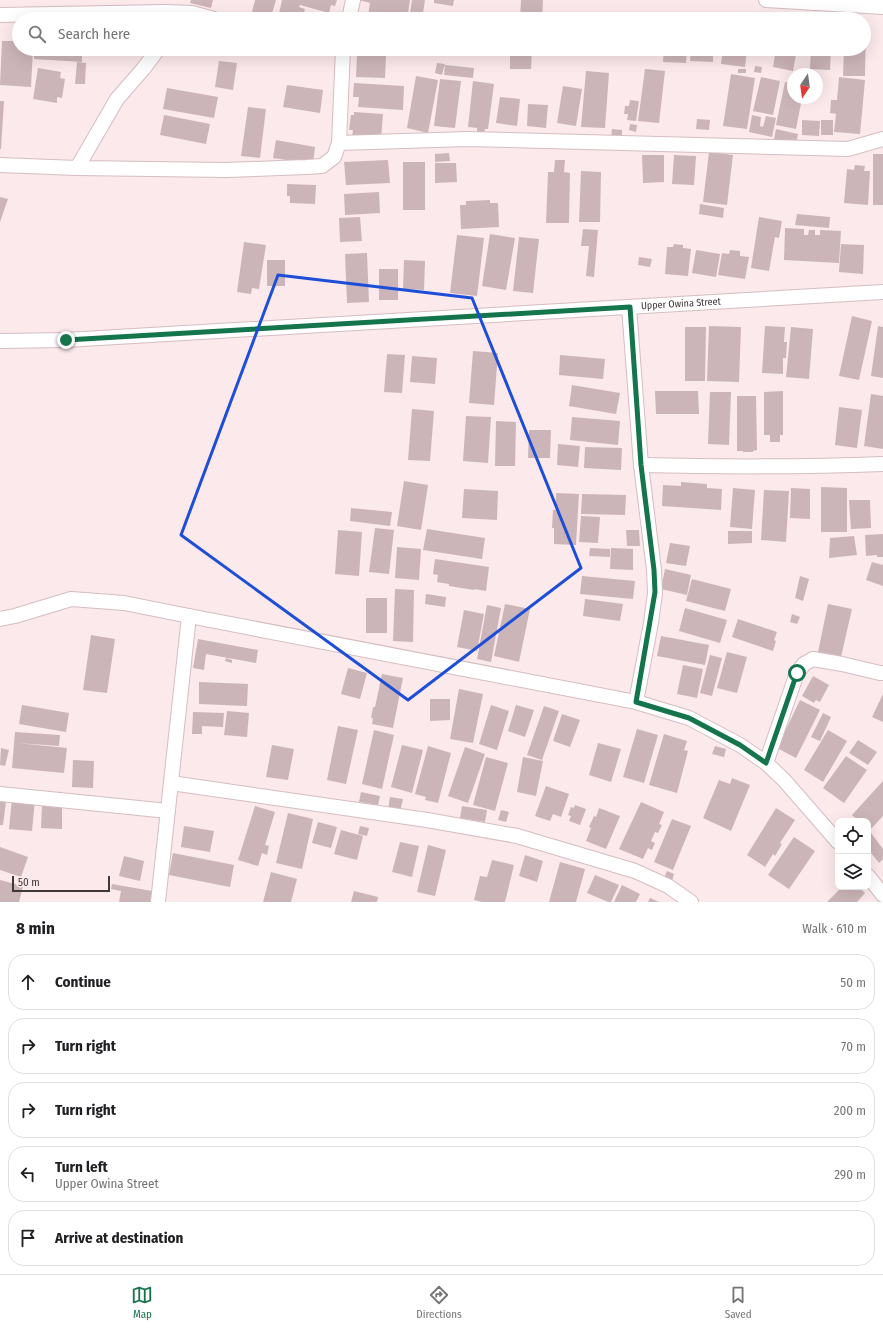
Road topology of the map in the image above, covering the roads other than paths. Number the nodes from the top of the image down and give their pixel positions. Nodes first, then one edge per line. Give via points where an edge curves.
1 (353, 0) edge
2 (766, 0) edge
3 (883, 7) edge
4 (167, 10) edge
5 (100, 12) edge
6 (184, 12) edge
7 (350, 12) edge
8 (0, 15) edge
9 (12, 15) edge
10 (153, 56) edge
11 (344, 56) edge
12 (883, 139) edge
13 (339, 143) junction
14 (0, 165) edge
15 (77, 168) junction
16 (883, 292) edge
17 (630, 307) junction
18 (0, 341) edge
19 (883, 464) edge
20 (641, 465) junction
21 (189, 616) junction
22 (0, 619) edge
23 (883, 673) edge
24 (636, 702) junction
25 (766, 763) junction
26 (171, 782) junction
27 (0, 794) edge
28 (168, 811) junction
29 (835, 839) edge
30 (871, 882) edge
31 (878, 895) edge
32 (158, 902) edge
33 (691, 902) edge

1 - 7 street
2 - 3 street
4 - 5 street
4 - 6 street
8 - 9 street
10 - 15 street via 117,98
11 - 13 street
12 - 13 street via 848,149 468,139
13 - 15 street via 334,157 322,166 226,170
14 - 15 street
16 - 17 street, Upper Owina Street
17 - 18 street, Upper Owina Street via 66,340
17 - 20 street
19 - 20 street
20 - 24 street via 655,592
21 - 22 street via 124,603 71,599
21 - 24 street
21 - 26 street
23 - 25 street via 813,659 804,664 797,673
24 - 25 street via 689,718 740,745
25 - 29 street
26 - 28 street
26 - 33 street via 517,836 635,871 668,886
27 - 28 street
28 - 32 street
30 - 31 street

